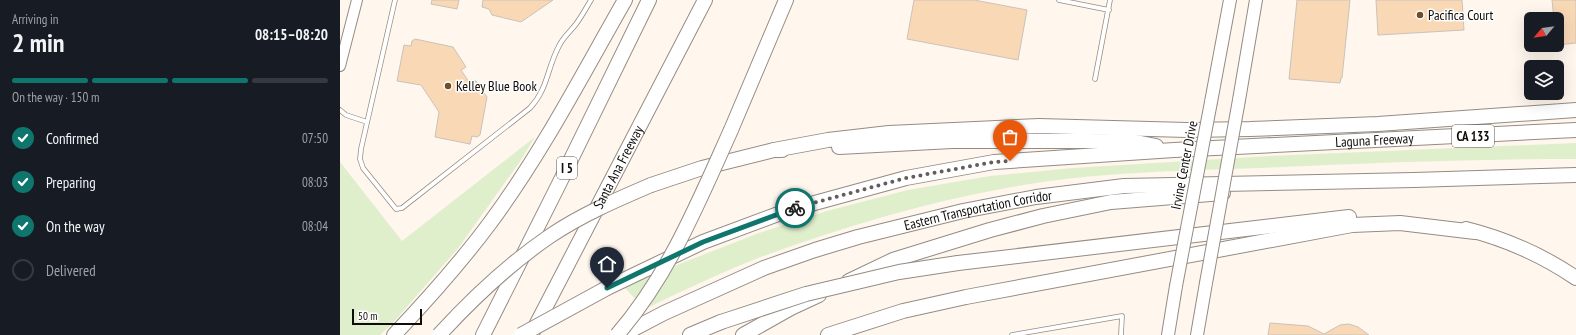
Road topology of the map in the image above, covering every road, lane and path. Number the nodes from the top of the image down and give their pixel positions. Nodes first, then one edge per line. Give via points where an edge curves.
1 (357, 0) edge
2 (395, 0) edge
3 (591, 0) edge
4 (625, 0) edge
5 (649, 0) edge
6 (705, 0) edge
7 (786, 0) edge
8 (1059, 0) edge
9 (1110, 0) edge
10 (1230, 0) edge
11 (1256, 0) edge
12 (1108, 10) junction
13 (340, 66) edge
14 (1095, 78) dead end
15 (340, 110) edge
16 (1576, 110) edge
17 (367, 122) junction
18 (1576, 130) edge
19 (774, 150) junction
20 (1174, 150) junction
21 (1576, 175) edge
22 (1354, 182) junction
23 (1475, 232) junction
24 (1576, 278) edge
25 (394, 335) edge
26 (439, 335) edge
27 (483, 335) edge
28 (521, 335) edge
29 (531, 335) edge
30 (617, 335) edge
31 (622, 335) edge
32 (690, 335) edge
33 (743, 335) edge
34 (828, 335) edge
35 (1012, 335) edge
36 (1121, 335) edge
37 (1168, 335) edge
38 (1197, 335) edge

1 - 13 street
2 - 17 lane
3 - 17 lane via 583,15 563,38 543,92 530,108 402,208 396,209 363,168 360,160
4 - 25 highway via 548,134 491,222 460,262
5 - 27 highway, I 5
6 - 29 highway, Santa Ana Freeway
7 - 30 highway, bridge via 699,202 675,249
8 - 12 lane
9 - 12 lane
10 - 37 main road, Irvine Center Drive, bridge
11 - 38 main road, bridge
12 - 14 lane
15 - 17 lane via 346,115
16 - 19 highway via 1378,124 1250,129 1039,126 897,132 828,140
18 - 20 highway, Laguna Freeway / CA 133
19 - 20 highway via 952,141 1089,141 1136,142
19 - 26 highway, bridge via 702,168 651,185 584,216 550,236 497,277
20 - 28 highway, bridge via 994,162 906,178 789,210 703,242 607,288
21 - 22 highway
22 - 31 highway, Eastern Transportation Corridor via 1124,186 1036,197 963,211 858,237 764,268
22 - 33 highway via 1111,202 1043,216 893,260 791,308
23 - 24 highway via 1532,252
23 - 32 highway, bridge via 1414,216 1358,216 958,263 899,272 806,294
23 - 34 highway via 1400,223 1352,225 966,297 903,311
35 - 36 lane via 1122,316

